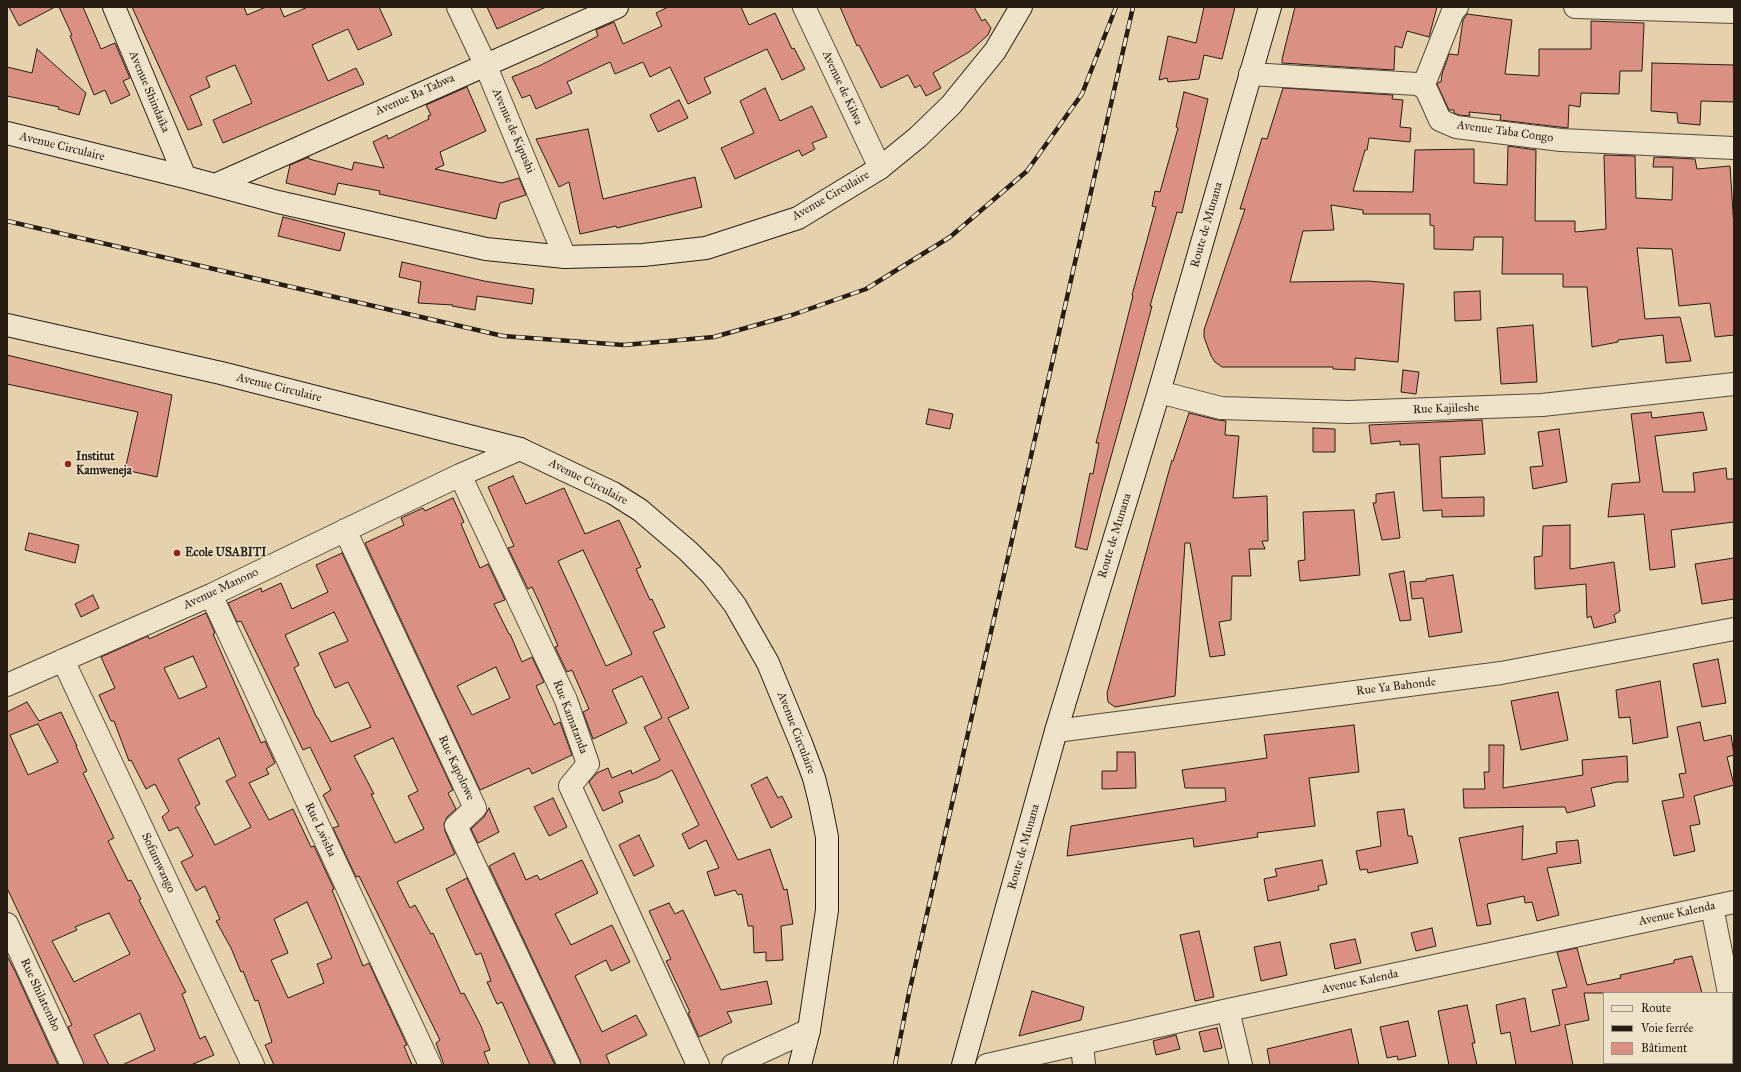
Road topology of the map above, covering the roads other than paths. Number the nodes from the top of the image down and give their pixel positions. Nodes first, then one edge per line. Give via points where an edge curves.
1 (114, 7) edge
2 (458, 7) edge
3 (617, 7) edge
4 (804, 7) edge
5 (1021, 7) edge
6 (1270, 7) edge
7 (1457, 7) edge
8 (1575, 7) edge
9 (1734, 12) edge
10 (485, 64) junction
11 (1250, 74) junction
12 (1423, 87) junction
13 (7, 133) edge
14 (1734, 148) edge
15 (880, 168) junction
16 (185, 177) junction
17 (215, 185) junction
18 (565, 257) junction
19 (7, 325) edge
20 (1734, 384) edge
21 (1159, 392) junction
22 (520, 448) junction
23 (460, 475) junction
24 (345, 530) junction
25 (211, 595) junction
26 (1734, 629) edge
27 (63, 660) junction
28 (7, 685) edge
29 (1056, 731) junction
30 (1734, 902) edge
31 (1712, 907) junction
32 (7, 924) edge
33 (1729, 992) edge
34 (1228, 1010) junction
35 (809, 1030) junction
36 (1083, 1055) edge
37 (72, 1065) edge
38 (254, 1065) edge
39 (430, 1065) edge
40 (569, 1065) edge
41 (698, 1065) edge
42 (733, 1065) edge
43 (800, 1065) edge
44 (963, 1065) edge
45 (987, 1065) edge
46 (1241, 1065) edge

1 - 16 street, Avenue Shindaïka
2 - 10 street, Avenue de Kipushi
3 - 10 street, Avenue Ba Tabwa
4 - 15 street, Avenue de Kilwa
5 - 15 street, Avenue Circulaire via 995,51 952,105
6 - 11 street, Route de Munana
7 - 12 street via 1453,11
8 - 9 street
10 - 17 street, Avenue Ba Tabwa
10 - 18 street, Avenue de Kipushi
11 - 12 street via 1410,83
11 - 21 street, Route de Munana
12 - 14 street, Avenue Taba Congo via 1440,120 1456,127 1561,140
13 - 16 street, Avenue Circulaire
15 - 18 street, Avenue Circulaire via 798,218 706,248 643,255
16 - 17 street, Avenue Circulaire
17 - 18 street, Avenue Circulaire via 278,202 486,249
19 - 22 street, Avenue Circulaire via 221,373
20 - 21 street, Rue Kajileshe via 1542,405 1348,412 1221,408
21 - 29 street, Route de Munana
22 - 23 street, Avenue Manono
22 - 35 street, Avenue Circulaire via 613,493 640,510 688,551 712,575 735,605 768,663 814,778 827,837 827,910
23 - 24 street, Avenue Manono
23 - 41 street, Rue Kamatanda via 566,700 588,764 570,786
24 - 25 street, Avenue Manono
24 - 40 street, Rue Kapolowe via 474,808 456,826
25 - 27 street, Avenue Manono
25 - 39 street, Rue Lwisha
26 - 29 street, Rue Ya Bahonde via 1500,673
27 - 28 street, Avenue Manono
27 - 38 street, Sofumwango
29 - 44 street, Route de Munana
30 - 31 street, Avenue Kalenda
31 - 33 street
31 - 34 street, Avenue Kalenda
32 - 37 street, Rue Shilatembo
34 - 36 street, Avenue Kalenda
34 - 46 street
35 - 42 street
35 - 43 street, Avenue Circulaire
36 - 45 street, Avenue Kalenda

